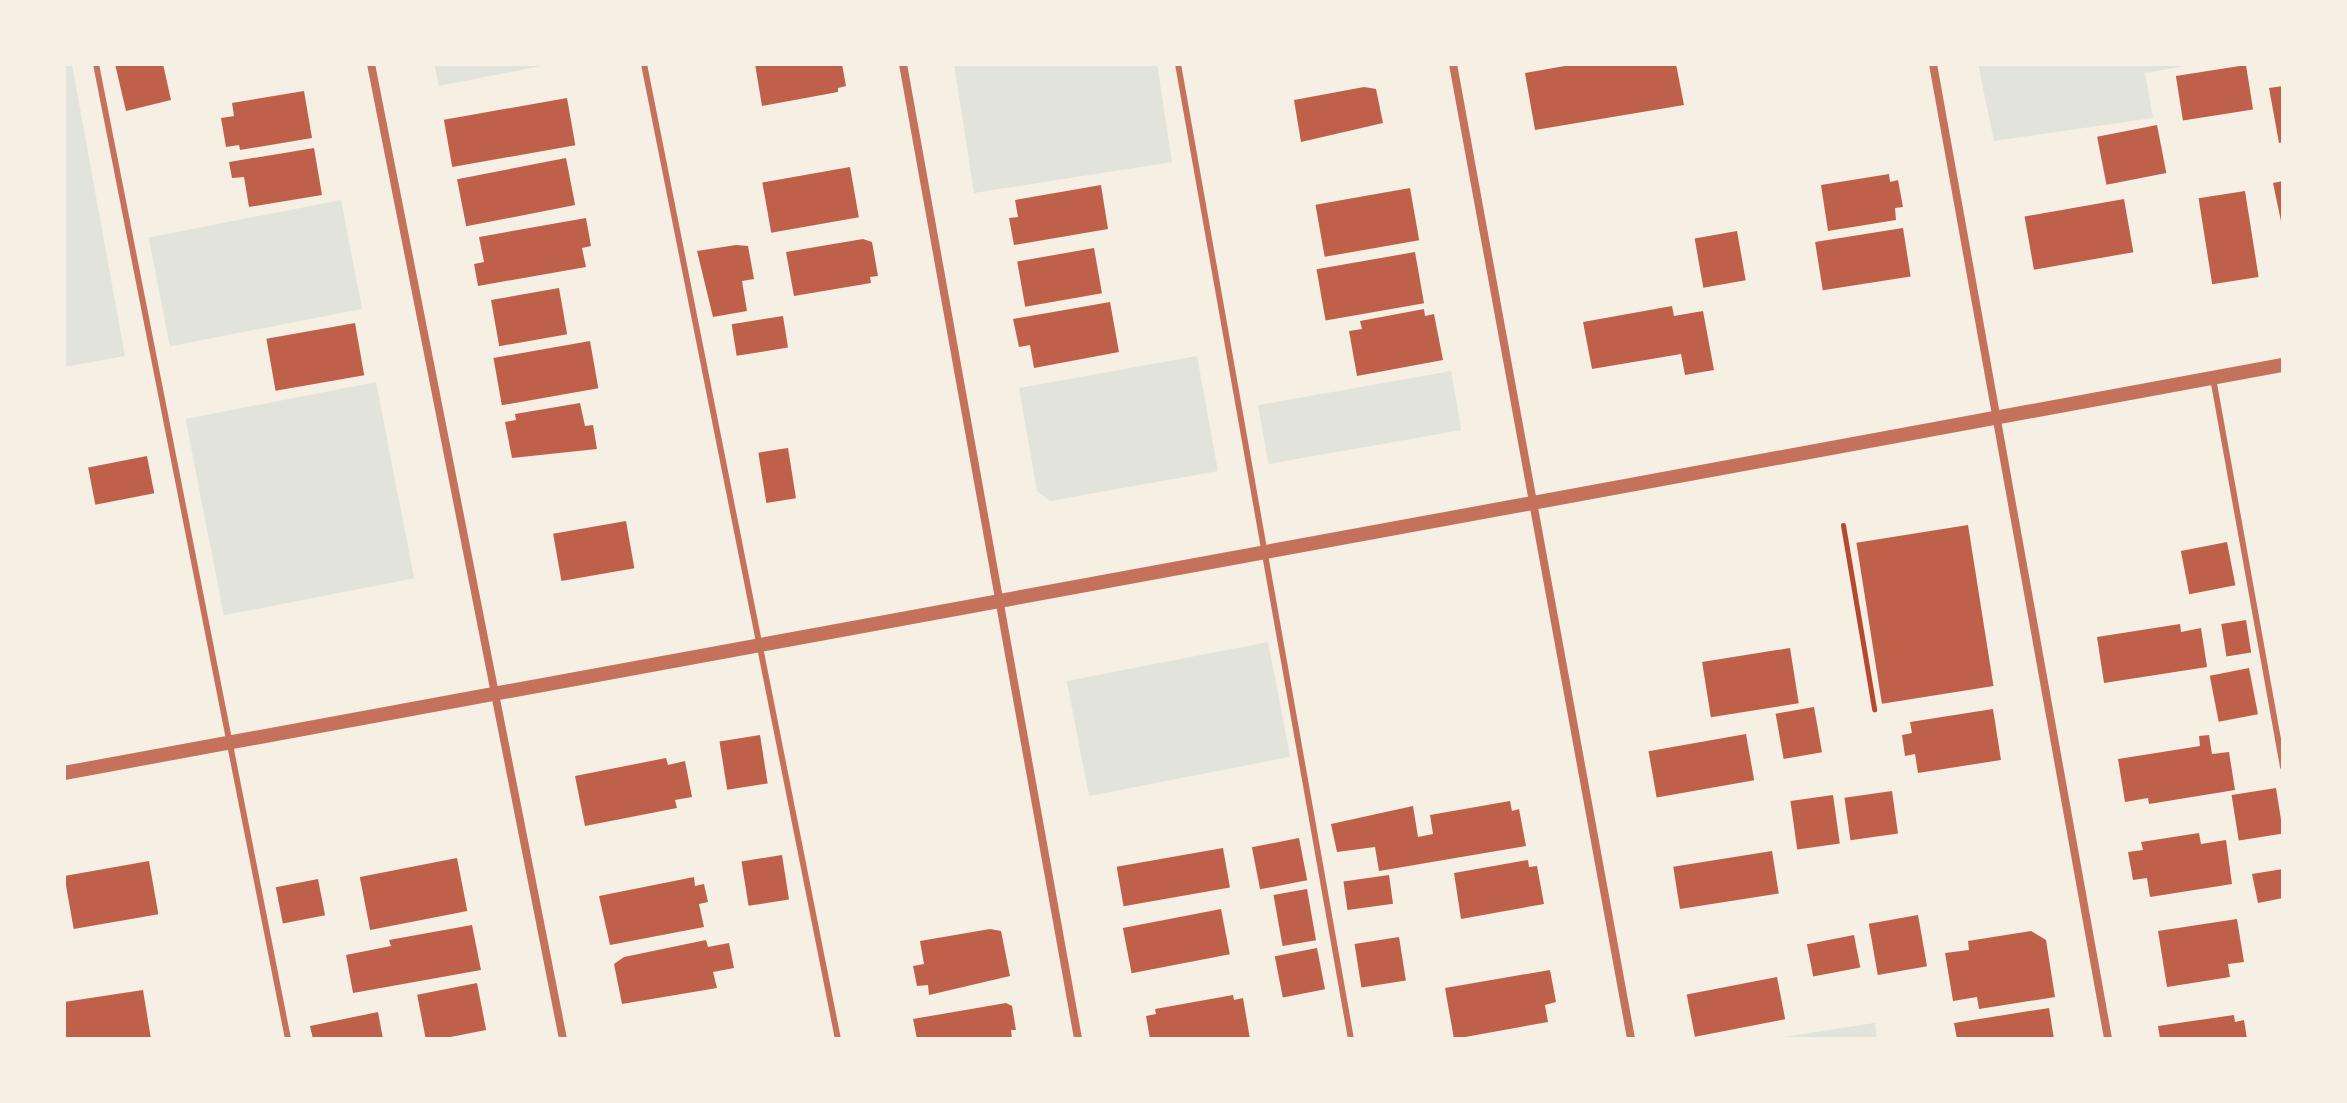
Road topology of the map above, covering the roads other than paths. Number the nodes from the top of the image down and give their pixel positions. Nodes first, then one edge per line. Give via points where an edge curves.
1 (96, 64) edge
2 (371, 64) edge
3 (644, 64) edge
4 (903, 64) edge
5 (1178, 64) edge
6 (1453, 64) edge
7 (1933, 64) edge
8 (2283, 365) edge
9 (2213, 378) junction
10 (1998, 416) junction
11 (1537, 502) junction
12 (1263, 553) junction
13 (998, 602) junction
14 (762, 645) junction
15 (496, 694) junction
16 (226, 744) junction
17 (2283, 767) edge
18 (64, 773) edge
19 (288, 1039) edge
20 (563, 1039) edge
21 (838, 1039) edge
22 (1078, 1039) edge
23 (1351, 1039) edge
24 (1631, 1039) edge
25 (2108, 1039) edge

1 - 16 lane
2 - 15 street
3 - 14 lane
4 - 13 street
5 - 12 lane
6 - 11 street
7 - 10 street
8 - 9 street
9 - 10 street
9 - 17 lane
10 - 11 street
10 - 25 street
11 - 12 street
11 - 24 street
12 - 13 street
12 - 23 lane
13 - 14 street
13 - 22 street
14 - 15 street
14 - 21 lane
15 - 16 street
15 - 20 street
16 - 18 street
16 - 19 lane

